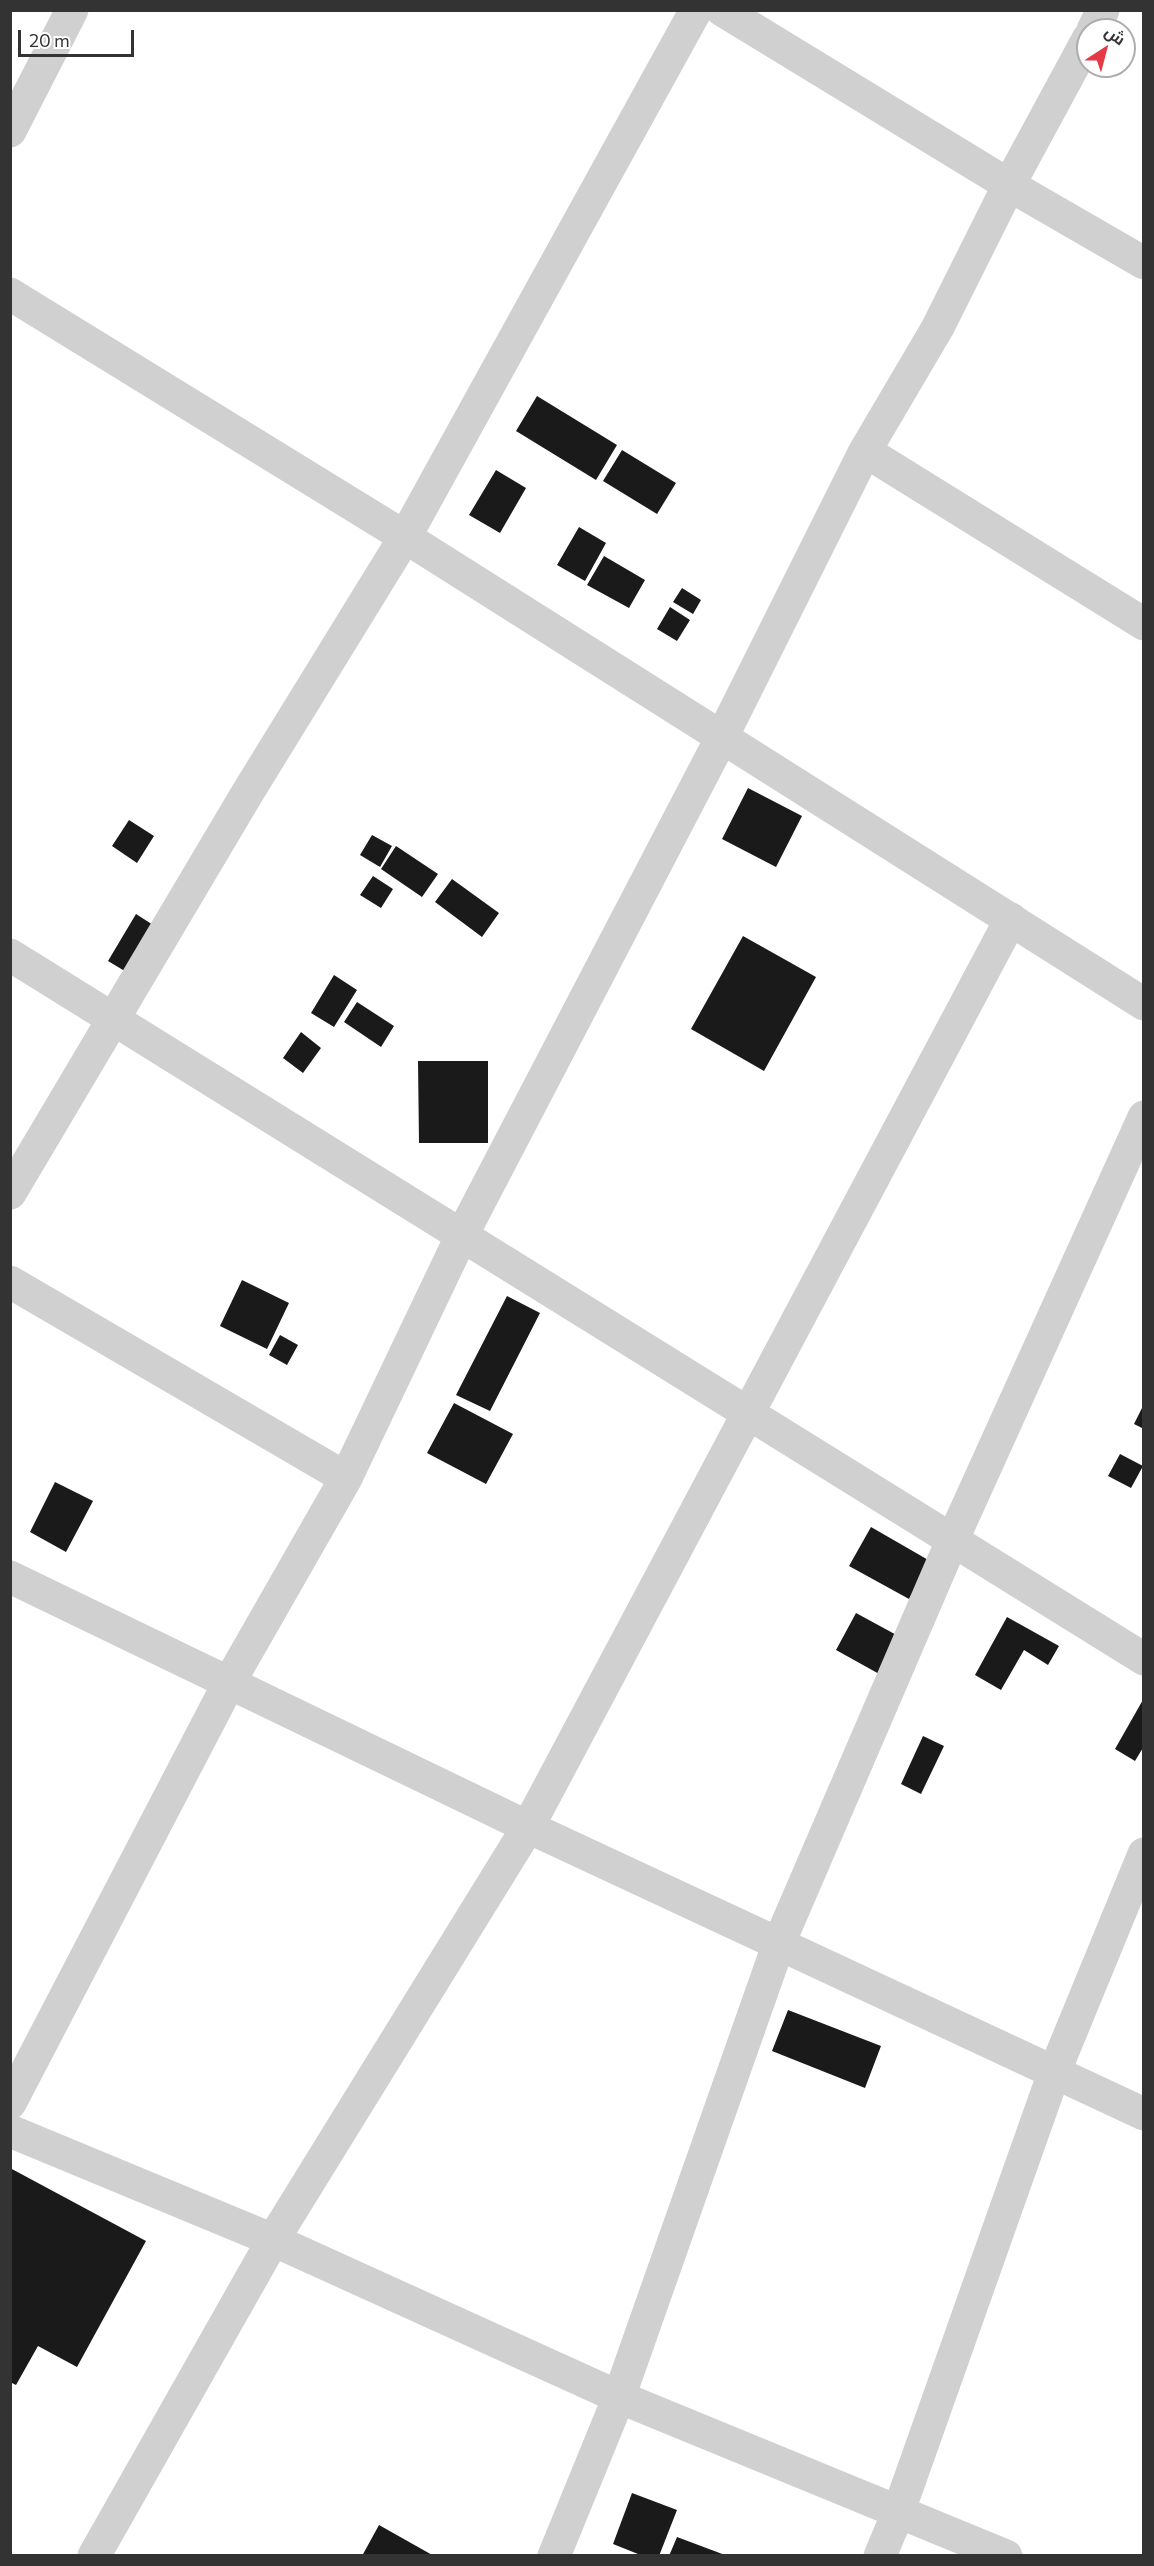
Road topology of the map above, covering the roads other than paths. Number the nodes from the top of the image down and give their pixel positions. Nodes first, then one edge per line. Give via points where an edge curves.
1 (72, 10) edge
2 (696, 10) edge
3 (722, 10) edge
4 (1076, 61) edge
5 (10, 131) edge
6 (1008, 185) junction
7 (1143, 264) edge
8 (10, 294) edge
9 (865, 451) junction
10 (405, 537) junction
11 (1143, 624) edge
12 (722, 737) junction
13 (1011, 919) junction
14 (10, 954) edge
15 (1143, 1004) edge
16 (114, 1018) junction
17 (1143, 1117) edge
18 (10, 1193) edge
19 (461, 1236) junction
20 (10, 1282) edge
21 (749, 1413) junction
22 (346, 1478) junction
23 (952, 1540) junction
24 (10, 1577) edge
25 (1143, 1659) edge
26 (230, 1681) junction
27 (528, 1827) junction
28 (1143, 1854) edge
29 (778, 1943) junction
30 (1053, 2073) junction
31 (10, 2103) edge
32 (1143, 2114) edge
33 (10, 2131) edge
34 (273, 2240) junction
35 (619, 2397) junction
36 (898, 2512) junction
37 (94, 2556) edge
38 (554, 2556) edge
39 (880, 2556) edge
40 (1006, 2556) edge

1 - 5 street
2 - 10 street
3 - 6 street
4 - 6 street
6 - 7 street
6 - 9 street via 938,327
8 - 10 street
9 - 11 street
9 - 12 street
10 - 12 street
10 - 16 street
12 - 13 street
12 - 19 street
13 - 15 street
13 - 21 street
14 - 16 street
16 - 18 street
16 - 19 street
17 - 23 street
19 - 21 street
19 - 22 street
20 - 22 street
21 - 23 street
21 - 27 street
22 - 26 street
23 - 25 street
23 - 29 street
24 - 26 street
26 - 27 street
26 - 31 street
27 - 29 street
27 - 34 street
28 - 30 street
29 - 30 street
29 - 35 street
30 - 32 street
30 - 36 street
33 - 34 street
34 - 35 street
34 - 37 street
35 - 36 street
35 - 38 street
36 - 39 street
36 - 40 street

